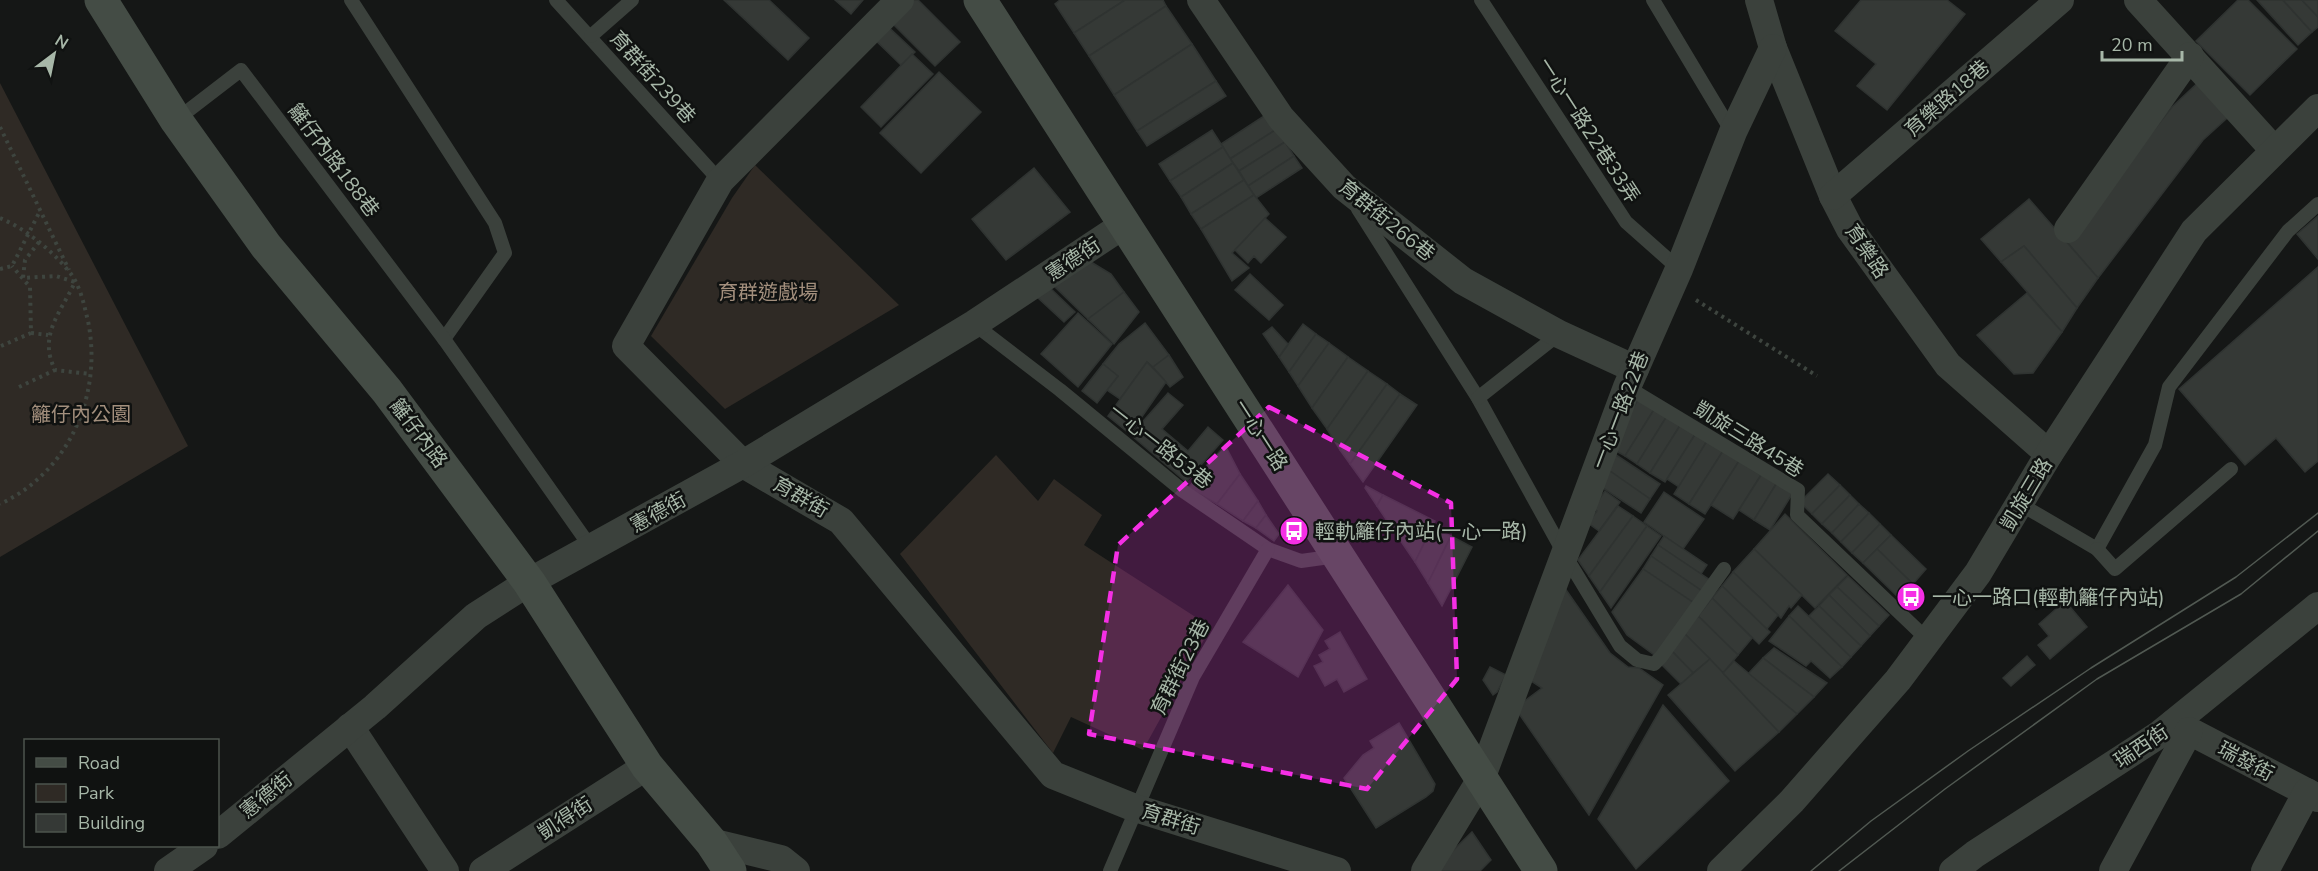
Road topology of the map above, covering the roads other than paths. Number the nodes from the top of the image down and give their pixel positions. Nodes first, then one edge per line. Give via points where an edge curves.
1 (101, 0) edge
2 (351, 0) edge
3 (556, 0) edge
4 (632, 0) edge
5 (900, 0) edge
6 (980, 0) edge
7 (1481, 0) edge
8 (1653, 0) edge
9 (1759, 0) edge
10 (2060, 0) edge
11 (2138, 0) edge
12 (1204, 1) edge
13 (591, 36) junction
14 (1773, 48) junction
15 (2190, 56) junction
16 (2318, 108) edge
17 (176, 120) junction
18 (1733, 132) junction
19 (2274, 150) junction
20 (720, 181) junction
21 (1344, 187) junction
22 (1833, 196) junction
23 (2318, 204) edge
24 (1125, 224) junction
25 (2068, 229) dead end
26 (1676, 277) junction
27 (974, 324) junction
28 (1559, 334) junction
29 (444, 339) junction
30 (1631, 378) junction
31 (1478, 398) junction
32 (2049, 454) junction
33 (743, 464) junction
34 (2230, 469) dead end
35 (2020, 504) junction
36 (592, 549) junction
37 (1268, 549) junction
38 (2097, 549) junction
39 (1565, 555) junction
40 (1339, 556) junction
41 (1724, 569) dead end
42 (529, 582) junction
43 (2318, 606) edge
44 (1928, 640) junction
45 (350, 727) junction
46 (2182, 727) junction
47 (647, 766) junction
48 (1481, 779) junction
49 (2312, 795) edge
50 (1135, 808) junction
51 (219, 834) edge
52 (711, 842) junction
53 (203, 847) edge
54 (168, 871) edge
55 (446, 871) edge
56 (483, 871) edge
57 (730, 871) edge
58 (796, 871) edge
59 (1110, 871) edge
60 (1337, 871) edge
61 (1425, 871) edge
62 (1541, 871) edge
63 (1721, 871) edge
64 (1953, 871) edge
65 (2113, 871) edge
66 (2265, 871) edge

1 - 17 street, 籬仔內路
2 - 29 lane via 495,223 505,253
3 - 13 lane, 育群街239巷
4 - 13 lane
5 - 20 street, 育群街
6 - 24 street, 一心一路
7 - 26 lane, 一心一路22巷33弄 via 1626,222
8 - 18 lane
9 - 14 street, 育樂路
10 - 22 street, 育樂路18巷
11 - 15 street
12 - 21 street, 育群街266巷 via 1281,118
13 - 20 lane, 育群街239巷
14 - 18 street, 一心一路22巷
14 - 22 street, 育樂路
15 - 19 street
15 - 25 street
16 - 19 street, 凱旋三路
17 - 29 lane, 籬仔內路188巷 via 242,70
17 - 42 street, 籬仔內路 via 266,246 387,391
18 - 26 street, 一心一路22巷
19 - 32 street, 凱旋三路 via 2194,231
20 - 33 street, 育群街 via 626,346
21 - 28 street, 育群街266巷 via 1463,280
21 - 31 lane
22 - 32 street, 育樂路 via 1850,229 1948,365
23 - 38 lane via 2288,231 2169,387 2155,445
24 - 27 street, 憲德街
24 - 40 street, 一心一路
26 - 30 street, 一心一路22巷
27 - 33 street, 憲德街
27 - 37 lane, 一心一路53巷 via 1183,491
28 - 30 street, 育群街266巷
28 - 31 lane
29 - 36 lane, 籬仔內路188巷
30 - 39 street, 一心一路22巷
30 - 44 lane, 凱旋三路45巷 via 1798,490 1797,515
31 - 39 lane
32 - 35 street, 凱旋三路
33 - 36 street, 憲德街
33 - 50 street, 育群街 via 842,521 1053,775
34 - 38 lane via 2115,568
35 - 38 lane
35 - 44 street, 凱旋三路 via 1978,573
36 - 42 street, 憲德街
37 - 40 lane, 一心一路53巷 via 1301,561
37 - 50 lane, 育群街23巷 via 1193,677
39 - 41 lane via 1620,646 1637,660 1654,664
39 - 48 street, 一心一路22巷
40 - 48 street, 一心一路
42 - 45 street, 憲德街 via 476,616
42 - 47 street, 籬仔內路
43 - 46 street, 瑞西街
44 - 63 street, 凱旋三路 via 1792,801
45 - 51 street, 憲德街
45 - 55 street
46 - 49 street, 瑞發街
46 - 64 street, 瑞西街
46 - 65 street
47 - 52 street, 籬仔內路
47 - 56 street, 凱得街
48 - 61 street, 一心一路22巷
48 - 62 street, 一心一路
49 - 66 street
50 - 59 lane, 育群街23巷
50 - 60 street, 育群街
52 - 57 street, 籬仔內路
52 - 58 street via 781,859
53 - 54 street

